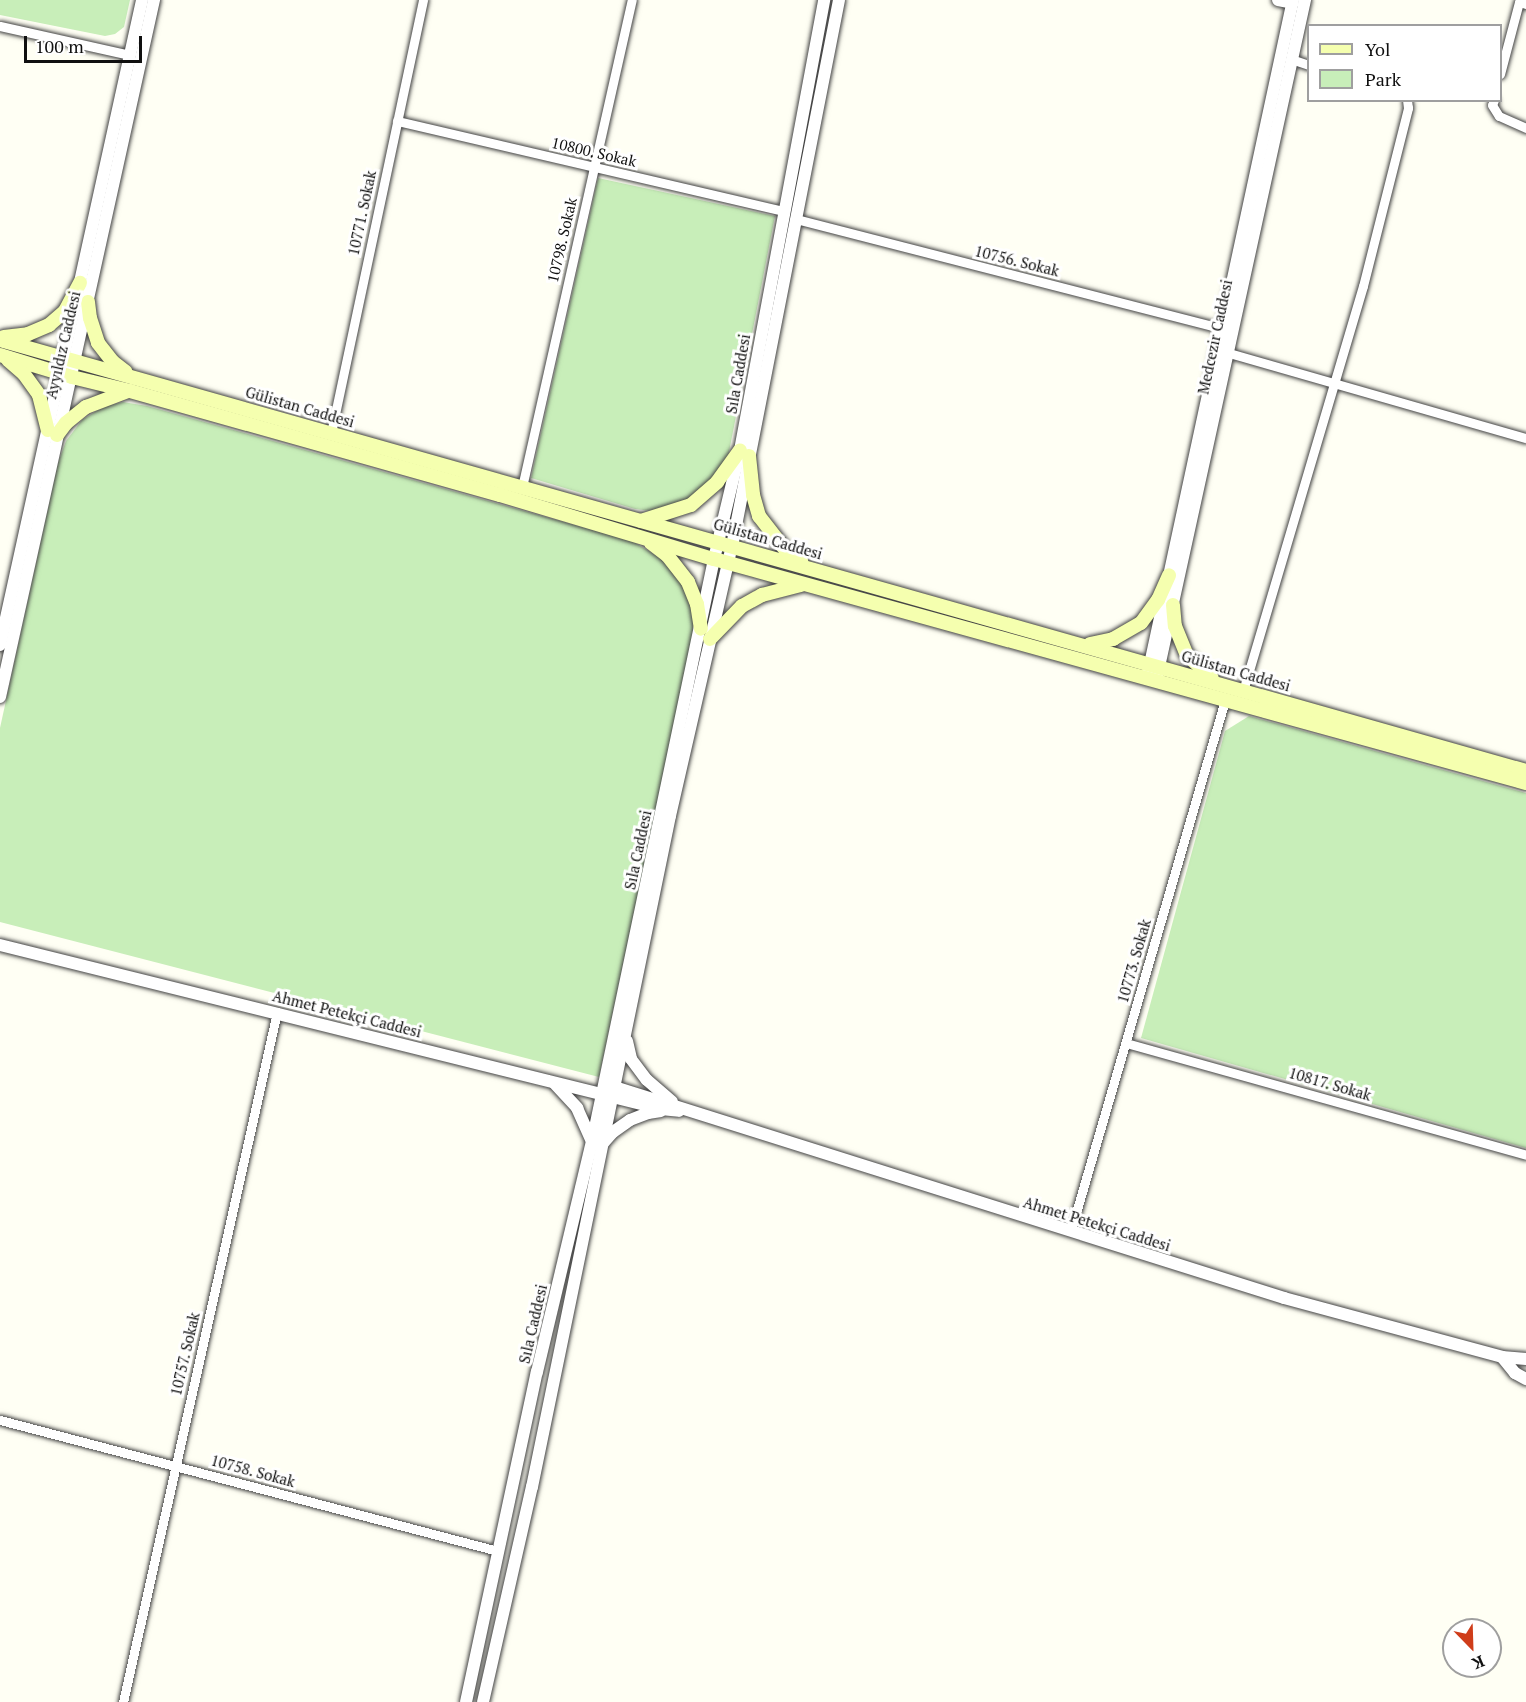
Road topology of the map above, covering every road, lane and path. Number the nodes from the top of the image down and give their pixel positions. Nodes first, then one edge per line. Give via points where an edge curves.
1 (142, 0) edge
2 (154, 0) edge
3 (423, 0) edge
4 (632, 0) edge
5 (824, 0) edge
6 (839, 0) edge
7 (1278, 0) edge
8 (1297, 1) edge
9 (1519, 1) edge
10 (0, 26) edge
11 (130, 55) junction
12 (1291, 59) junction
13 (1307, 65) edge
14 (1502, 66) edge
15 (1407, 102) edge
16 (1493, 102) edge
17 (397, 121) junction
18 (1526, 128) edge
19 (594, 167) junction
20 (783, 212) junction
21 (796, 219) junction
22 (80, 283) junction
23 (88, 302) junction
24 (1226, 330) junction
25 (0, 339) edge
26 (1222, 351) junction
27 (1, 355) edge
28 (69, 360) junction
29 (66, 376) junction
30 (1335, 382) junction
31 (132, 384) junction
32 (52, 432) junction
33 (331, 433) junction
34 (1526, 438) edge
35 (745, 453) junction
36 (522, 487) junction
37 (638, 521) junction
38 (639, 536) junction
39 (725, 543) junction
40 (721, 560) junction
41 (810, 568) junction
42 (1169, 575) junction
43 (806, 584) junction
44 (1173, 605) junction
45 (705, 634) junction
46 (0, 645) edge
47 (1085, 645) junction
48 (1155, 665) junction
49 (1151, 679) junction
50 (1243, 691) junction
51 (1225, 693) junction
52 (0, 697) edge
53 (1526, 771) edge
54 (1526, 783) edge
55 (0, 945) edge
56 (277, 1012) junction
57 (626, 1033) junction
58 (1126, 1043) junction
59 (552, 1082) junction
60 (608, 1091) junction
61 (678, 1109) junction
62 (597, 1142) junction
63 (1526, 1155) edge
64 (1071, 1230) junction
65 (1502, 1357) junction
66 (1526, 1359) edge
67 (1526, 1379) edge
68 (0, 1420) edge
69 (176, 1466) junction
70 (498, 1551) junction
71 (123, 1702) edge
72 (466, 1702) edge
73 (483, 1702) edge

1 - 11 street, Ayyıldız Caddesi
2 - 23 street, Ayyıldız Caddesi
3 - 17 street, 10771. Sokak
4 - 19 street, 10798. Sokak
5 - 20 street, Sıla Caddesi
6 - 21 street
7 - 8 street
8 - 12 street, Medcezir Caddesi
8 - 24 street, Medcezir Caddesi
9 - 14 street
10 - 11 street
11 - 22 street, Ayyıldız Caddesi
12 - 13 street
12 - 24 street, Medcezir Caddesi
15 - 30 street via 1363,286
16 - 18 street via 1499,116
17 - 19 street, 10800. Sokak
17 - 33 street, 10771. Sokak
19 - 20 street, 10800. Sokak
19 - 36 street, 10798. Sokak
20 - 35 street, Sıla Caddesi
21 - 24 street, 10756. Sokak
21 - 35 street
22 - 25 main road via 65,311 49,325
22 - 28 street, Ayyıldız Caddesi
23 - 28 street, Ayyıldız Caddesi
23 - 31 main road via 99,343
24 - 26 street, Medcezir Caddesi
25 - 28 main road, Gülistan Caddesi
26 - 30 street
26 - 42 street, Medcezir Caddesi
26 - 44 street, Medcezir Caddesi
27 - 29 main road, Gülistan Caddesi
27 - 32 main road via 33,384
28 - 29 street, Ayyıldız Caddesi
28 - 31 main road, Gülistan Caddesi
29 - 31 main road, Gülistan Caddesi
29 - 32 street, Ayyıldız Caddesi
30 - 34 street
30 - 50 street
31 - 32 main road via 86,407
31 - 33 main road, Gülistan Caddesi
31 - 38 main road, Gülistan Caddesi
32 - 46 street, Ayyıldız Caddesi
32 - 52 street, Ayyıldız Caddesi
33 - 36 main road, Gülistan Caddesi
35 - 37 main road via 691,505
35 - 39 street, Sıla Caddesi
35 - 41 main road via 759,516 787,552
36 - 37 main road, Gülistan Caddesi
37 - 39 main road, Gülistan Caddesi
38 - 40 main road, Gülistan Caddesi
38 - 45 main road via 667,555 682,572
39 - 40 street, Sıla Caddesi
39 - 41 main road, Gülistan Caddesi
40 - 43 main road, Gülistan Caddesi
40 - 45 street, Sıla Caddesi
41 - 47 main road, Gülistan Caddesi
42 - 47 main road via 1141,624 1113,639
42 - 48 street, Medcezir Caddesi
43 - 45 main road via 782,588 742,606
43 - 49 main road, Gülistan Caddesi
44 - 48 street, Medcezir Caddesi
44 - 51 main road via 1175,626 1187,655
45 - 57 street, Sıla Caddesi
45 - 60 street, Sıla Caddesi
47 - 48 main road, Gülistan Caddesi
48 - 49 street, Medcezir Caddesi
48 - 51 main road, Gülistan Caddesi
49 - 51 main road, Gülistan Caddesi
50 - 51 main road, Gülistan Caddesi
50 - 53 main road, Gülistan Caddesi
51 - 54 main road, Gülistan Caddesi
51 - 58 street, 10773. Sokak
55 - 56 street, Ahmet Petekçi Caddesi
56 - 59 street, Ahmet Petekçi Caddesi
56 - 69 street, 10757. Sokak
57 - 60 street, Sıla Caddesi
57 - 61 street via 631,1059
58 - 63 street, 10817. Sokak
58 - 64 street, 10773. Sokak
59 - 60 street, Ahmet Petekçi Caddesi
59 - 62 street via 577,1108
60 - 61 street, Ahmet Petekçi Caddesi
60 - 62 street, Sıla Caddesi
61 - 62 street via 638,1116
61 - 64 street, Ahmet Petekçi Caddesi
62 - 70 street, Sıla Caddesi
62 - 73 street, Sıla Caddesi via 532,1487
64 - 65 street, Ahmet Petekçi Caddesi via 1284,1298
65 - 66 street, Ahmet Petekçi Caddesi
65 - 67 street, Ahmet Petekçi Caddesi via 1515,1373
68 - 69 street, 10758. Sokak
69 - 70 street, 10758. Sokak
69 - 71 street, 10757. Sokak
70 - 72 street, Sıla Caddesi

